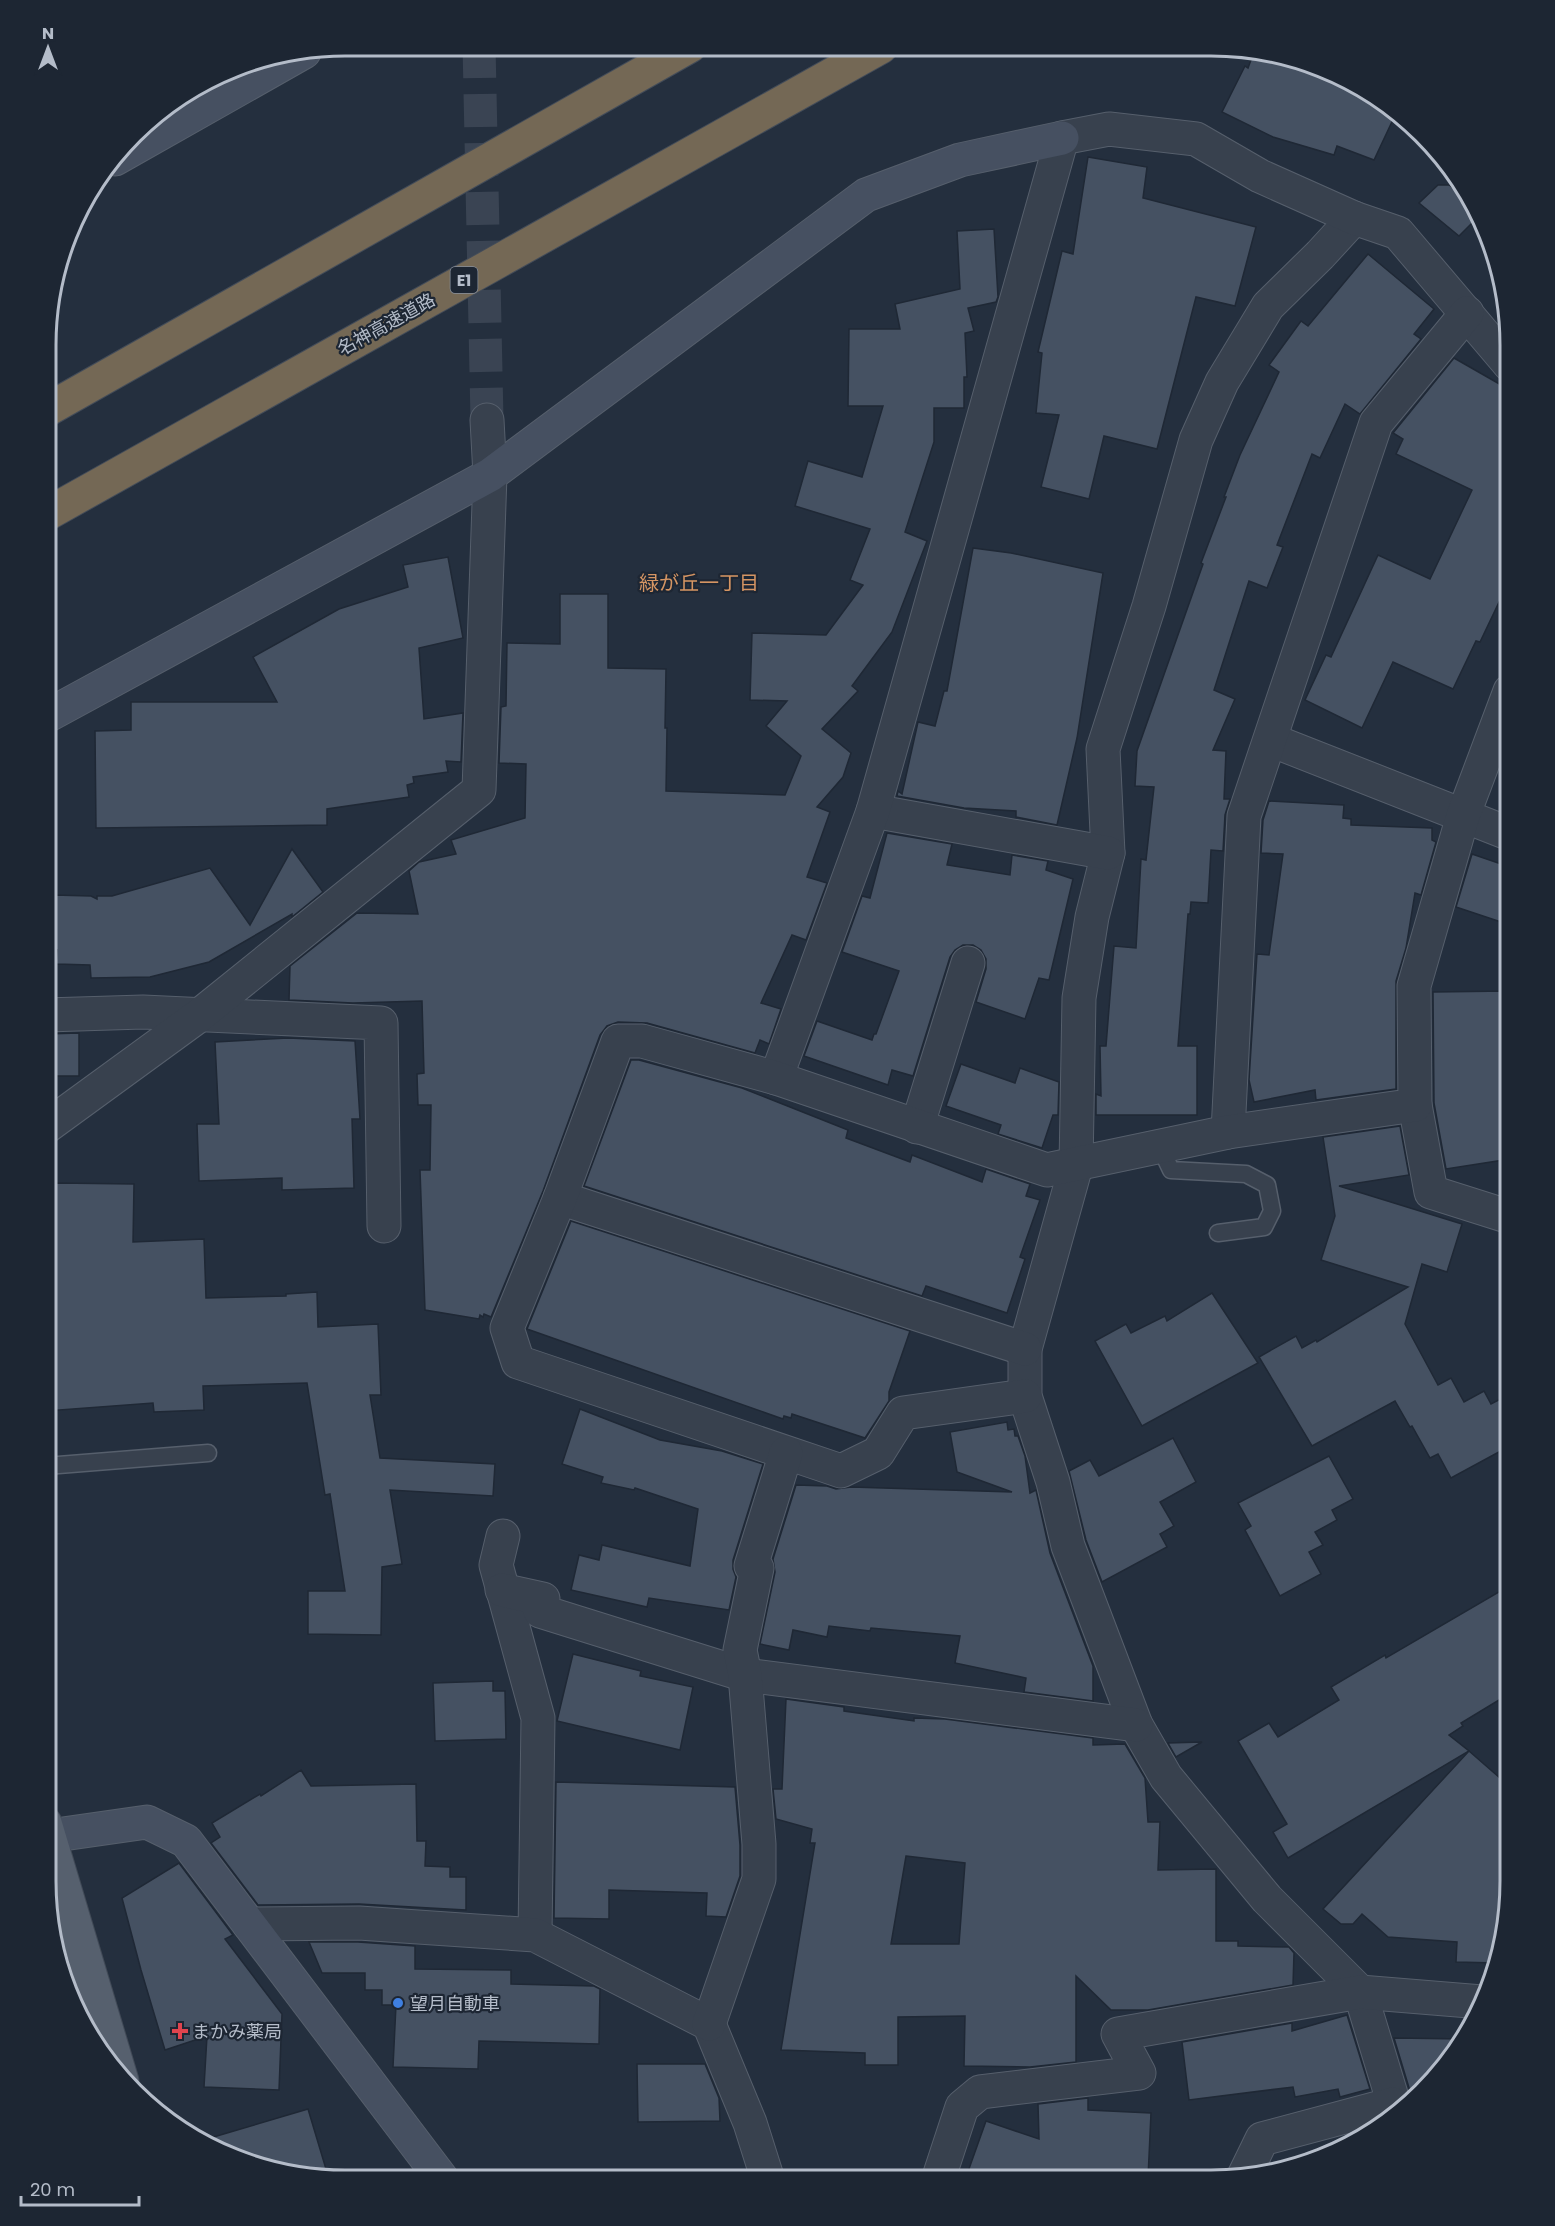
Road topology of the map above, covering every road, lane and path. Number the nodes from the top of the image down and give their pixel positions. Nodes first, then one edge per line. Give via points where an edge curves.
1 (672, 56) edge
2 (863, 56) edge
3 (288, 61) edge
4 (1062, 138) junction
5 (131, 150) edge
6 (1354, 218) junction
7 (1467, 313) junction
8 (1500, 353) edge
9 (56, 405) edge
10 (488, 420) tunnel mouth
11 (490, 475) junction
12 (56, 509) edge
13 (56, 711) edge
14 (1500, 718) edge
15 (1271, 740) junction
16 (873, 811) junction
17 (1463, 816) junction
18 (1500, 830) edge
19 (1108, 853) junction
20 (969, 963) dead end
21 (201, 1014) junction
22 (56, 1015) edge
23 (776, 1078) junction
24 (1415, 1105) junction
25 (56, 1119) edge
26 (917, 1127) junction
27 (1228, 1132) junction
28 (1160, 1147) junction
29 (1076, 1166) junction
30 (560, 1198) junction
31 (1500, 1214) edge
32 (384, 1226) dead end
33 (1218, 1233) dead end
34 (1025, 1349) junction
35 (1025, 1396) junction
36 (208, 1453) dead end
37 (786, 1453) junction
38 (56, 1465) edge
39 (502, 1536) dead end
40 (502, 1590) junction
41 (745, 1675) junction
42 (1136, 1725) junction
43 (56, 1829) edge
44 (56, 1860) edge
45 (249, 1924) junction
46 (536, 1935) junction
47 (1359, 1992) junction
48 (1474, 2001) edge
49 (709, 2024) junction
50 (115, 2058) edge
51 (1394, 2105) edge
52 (1387, 2111) edge
53 (1248, 2168) edge
54 (435, 2170) edge
55 (765, 2170) edge
56 (941, 2170) edge

1 - 9 highway
2 - 12 highway, 名神高速道路 / E1
3 - 5 street
4 - 6 street via 1108,129 1196,139 1260,176
4 - 11 street via 960,160 866,195
4 - 16 street
6 - 7 street via 1398,232
6 - 19 street via 1269,306 1222,382 1196,440 1103,749
7 - 8 street
7 - 15 street via 1376,423
10 - 11 street
11 - 13 street
11 - 21 street via 479,790
14 - 17 street
15 - 17 street
15 - 27 street via 1244,816
16 - 19 street
16 - 23 street
17 - 18 street
17 - 24 street via 1414,986
19 - 29 street via 1092,917 1079,998
20 - 26 street
21 - 22 street
21 - 25 street
21 - 32 street via 381,1023
23 - 26 street
23 - 30 street via 642,1041 618,1041
24 - 27 street
24 - 31 street via 1431,1192
26 - 29 street via 1047,1170
27 - 28 street
28 - 29 street
28 - 33 lane via 1171,1170 1246,1174 1267,1185 1272,1211 1264,1227
29 - 34 street
30 - 34 street
30 - 37 street via 507,1328 518,1362
34 - 35 street
35 - 37 street via 903,1413 878,1453 841,1471
35 - 42 street via 1053,1482 1068,1546
36 - 38 lane
37 - 41 street via 751,1566 757,1568 740,1650
39 - 40 street via 496,1565
40 - 41 street via 543,1599 540,1611
40 - 46 street via 538,1718
41 - 42 street
41 - 49 street via 759,1879
42 - 47 street via 1166,1777 1267,1899
43 - 45 street via 147,1822 166,1830 186,1841
44 - 50 main road
45 - 46 street via 359,1923
45 - 54 street
46 - 49 street
47 - 48 street
47 - 51 street
47 - 56 street via 1118,2034 1139,2073 980,2092 962,2107
49 - 55 street
52 - 53 street via 1262,2139

